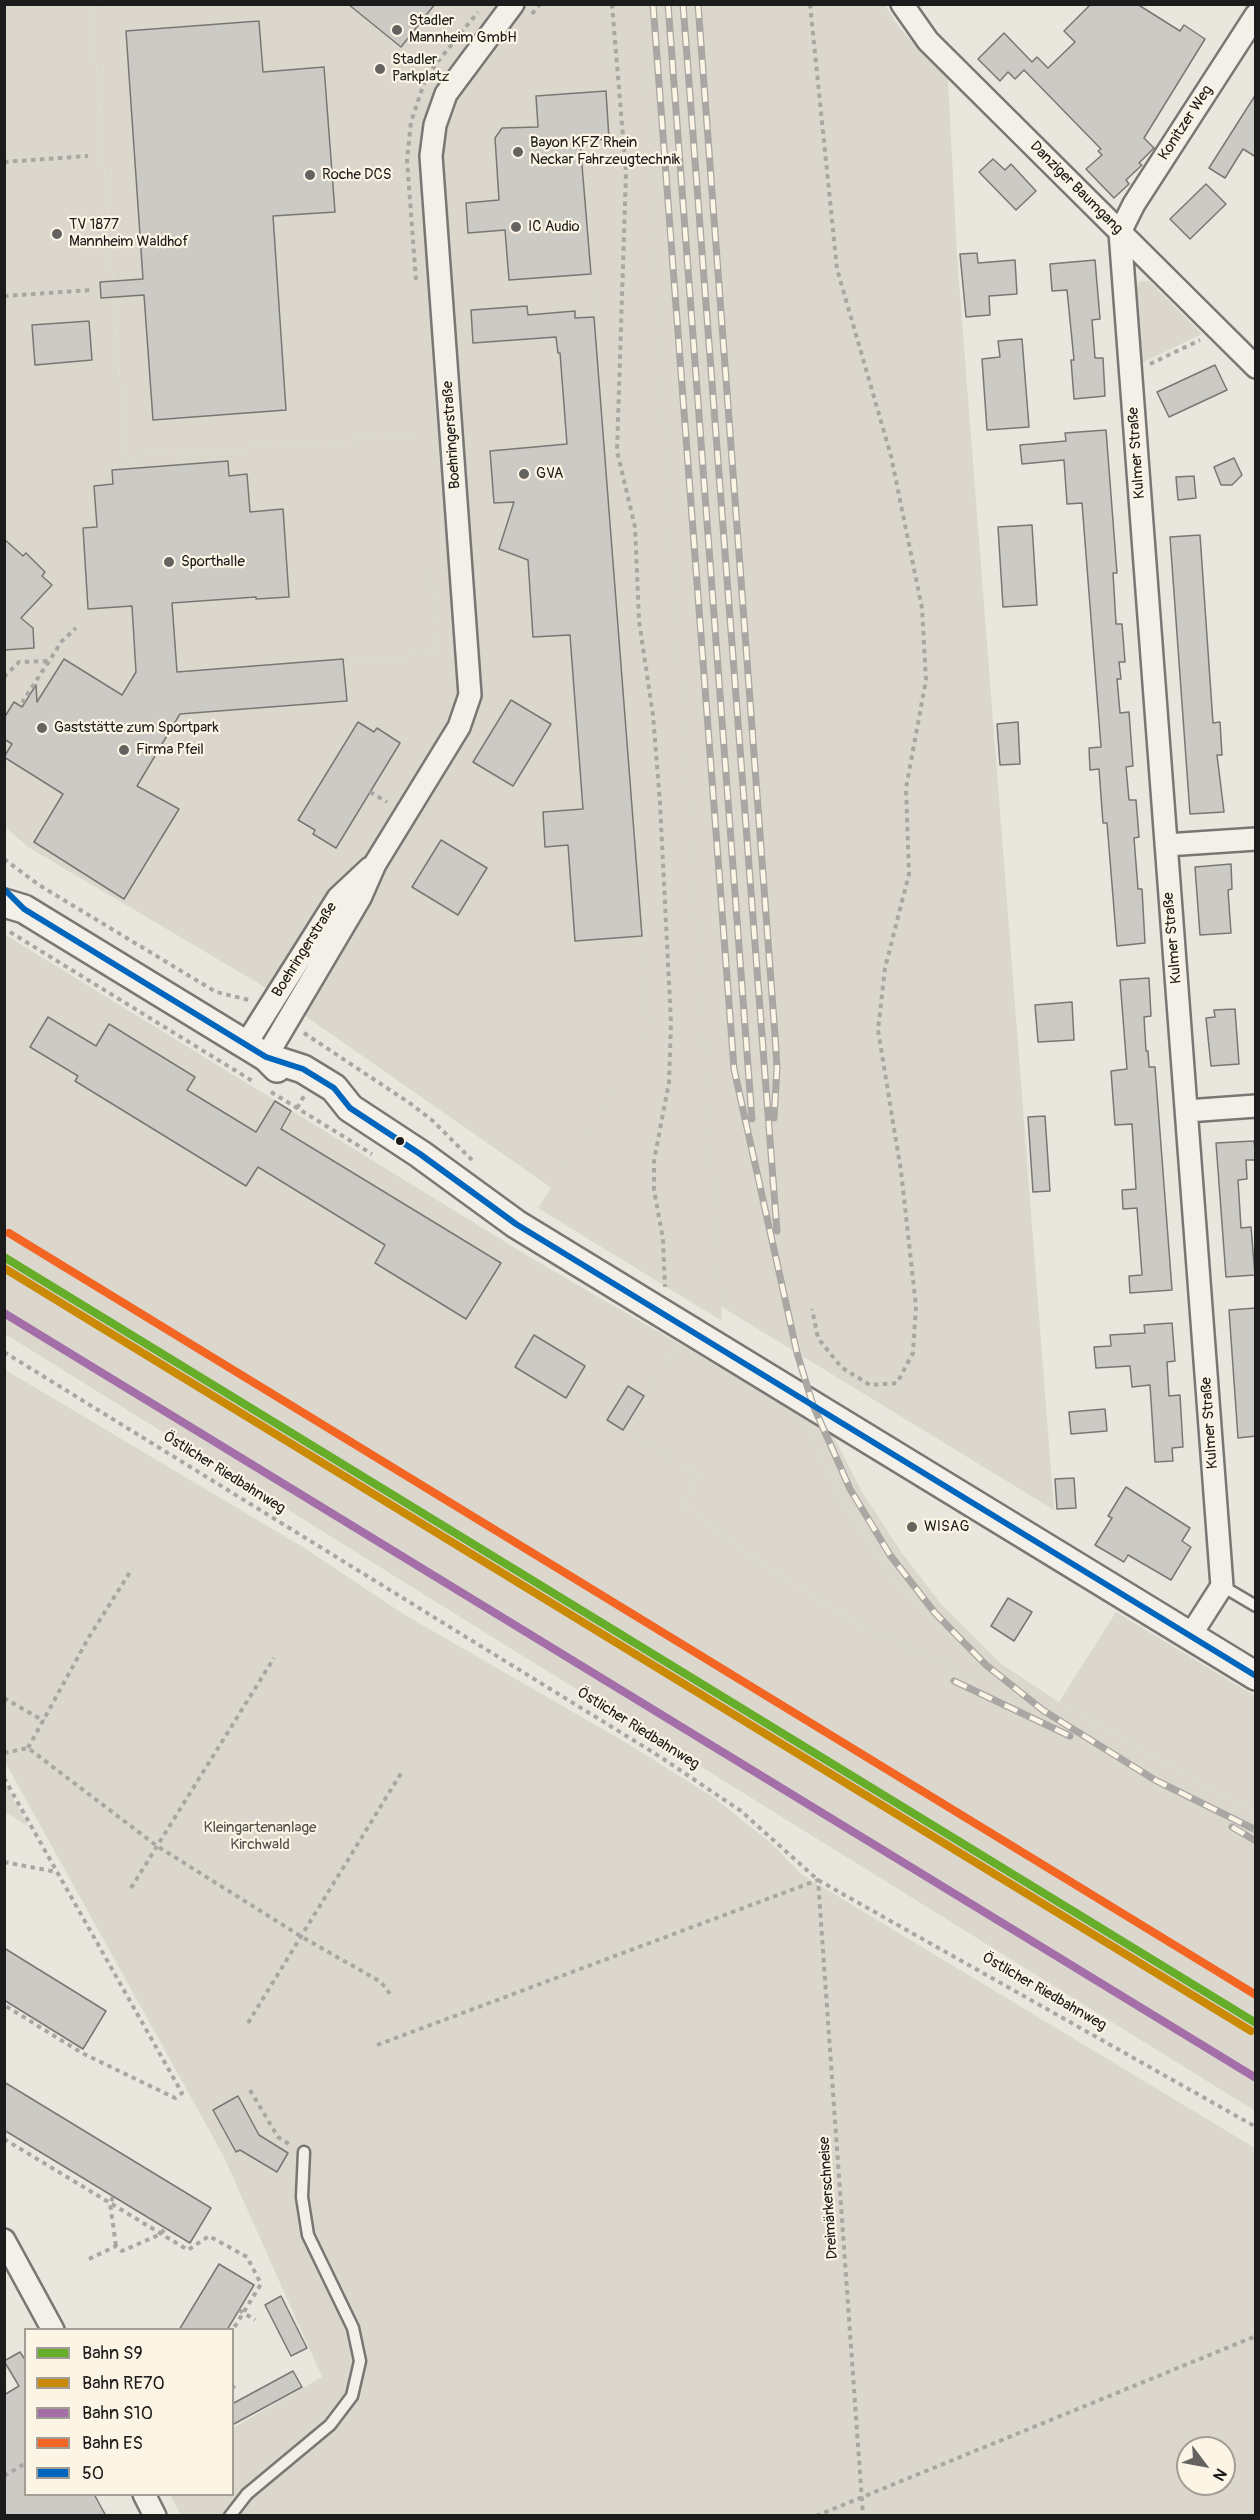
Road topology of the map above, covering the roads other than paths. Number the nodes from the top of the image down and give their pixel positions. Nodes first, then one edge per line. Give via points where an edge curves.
1 (513, 4) edge
2 (902, 4) edge
3 (1256, 15) edge
4 (1120, 232) junction
5 (1256, 367) edge
6 (1256, 839) edge
7 (1166, 845) junction
8 (4, 888) edge
9 (14, 906) edge
10 (256, 1050) junction
11 (1256, 1106) edge
12 (1187, 1111) junction
13 (1222, 1586) junction
14 (1256, 1606) edge
15 (1190, 1635) junction
16 (1256, 1676) edge
17 (303, 2152) road end
18 (4, 2241) edge
19 (52, 2328) edge
20 (145, 2496) edge
21 (155, 2516) edge
22 (230, 2516) edge

1 - 10 street, Boehringerstraße via 446,94 435,125 431,156 470,695 459,727 375,864 360,898
2 - 4 street, Danziger Baumgang via 928,41
3 - 4 street, Konitzer Weg via 1134,204
4 - 5 street, Danziger Baumgang
4 - 7 street, Kulmer Straße
6 - 7 street
7 - 12 street, Kulmer Straße
8 - 9 street
9 - 10 street
10 - 15 street via 303,1069 334,1088 350,1108 516,1224
11 - 12 street
12 - 13 street, Kulmer Straße
13 - 14 lane
13 - 15 street
15 - 16 street
17 - 22 lane via 302,2198 308,2235 353,2328 360,2361 352,2396 330,2425 247,2494
18 - 19 street
20 - 21 street

